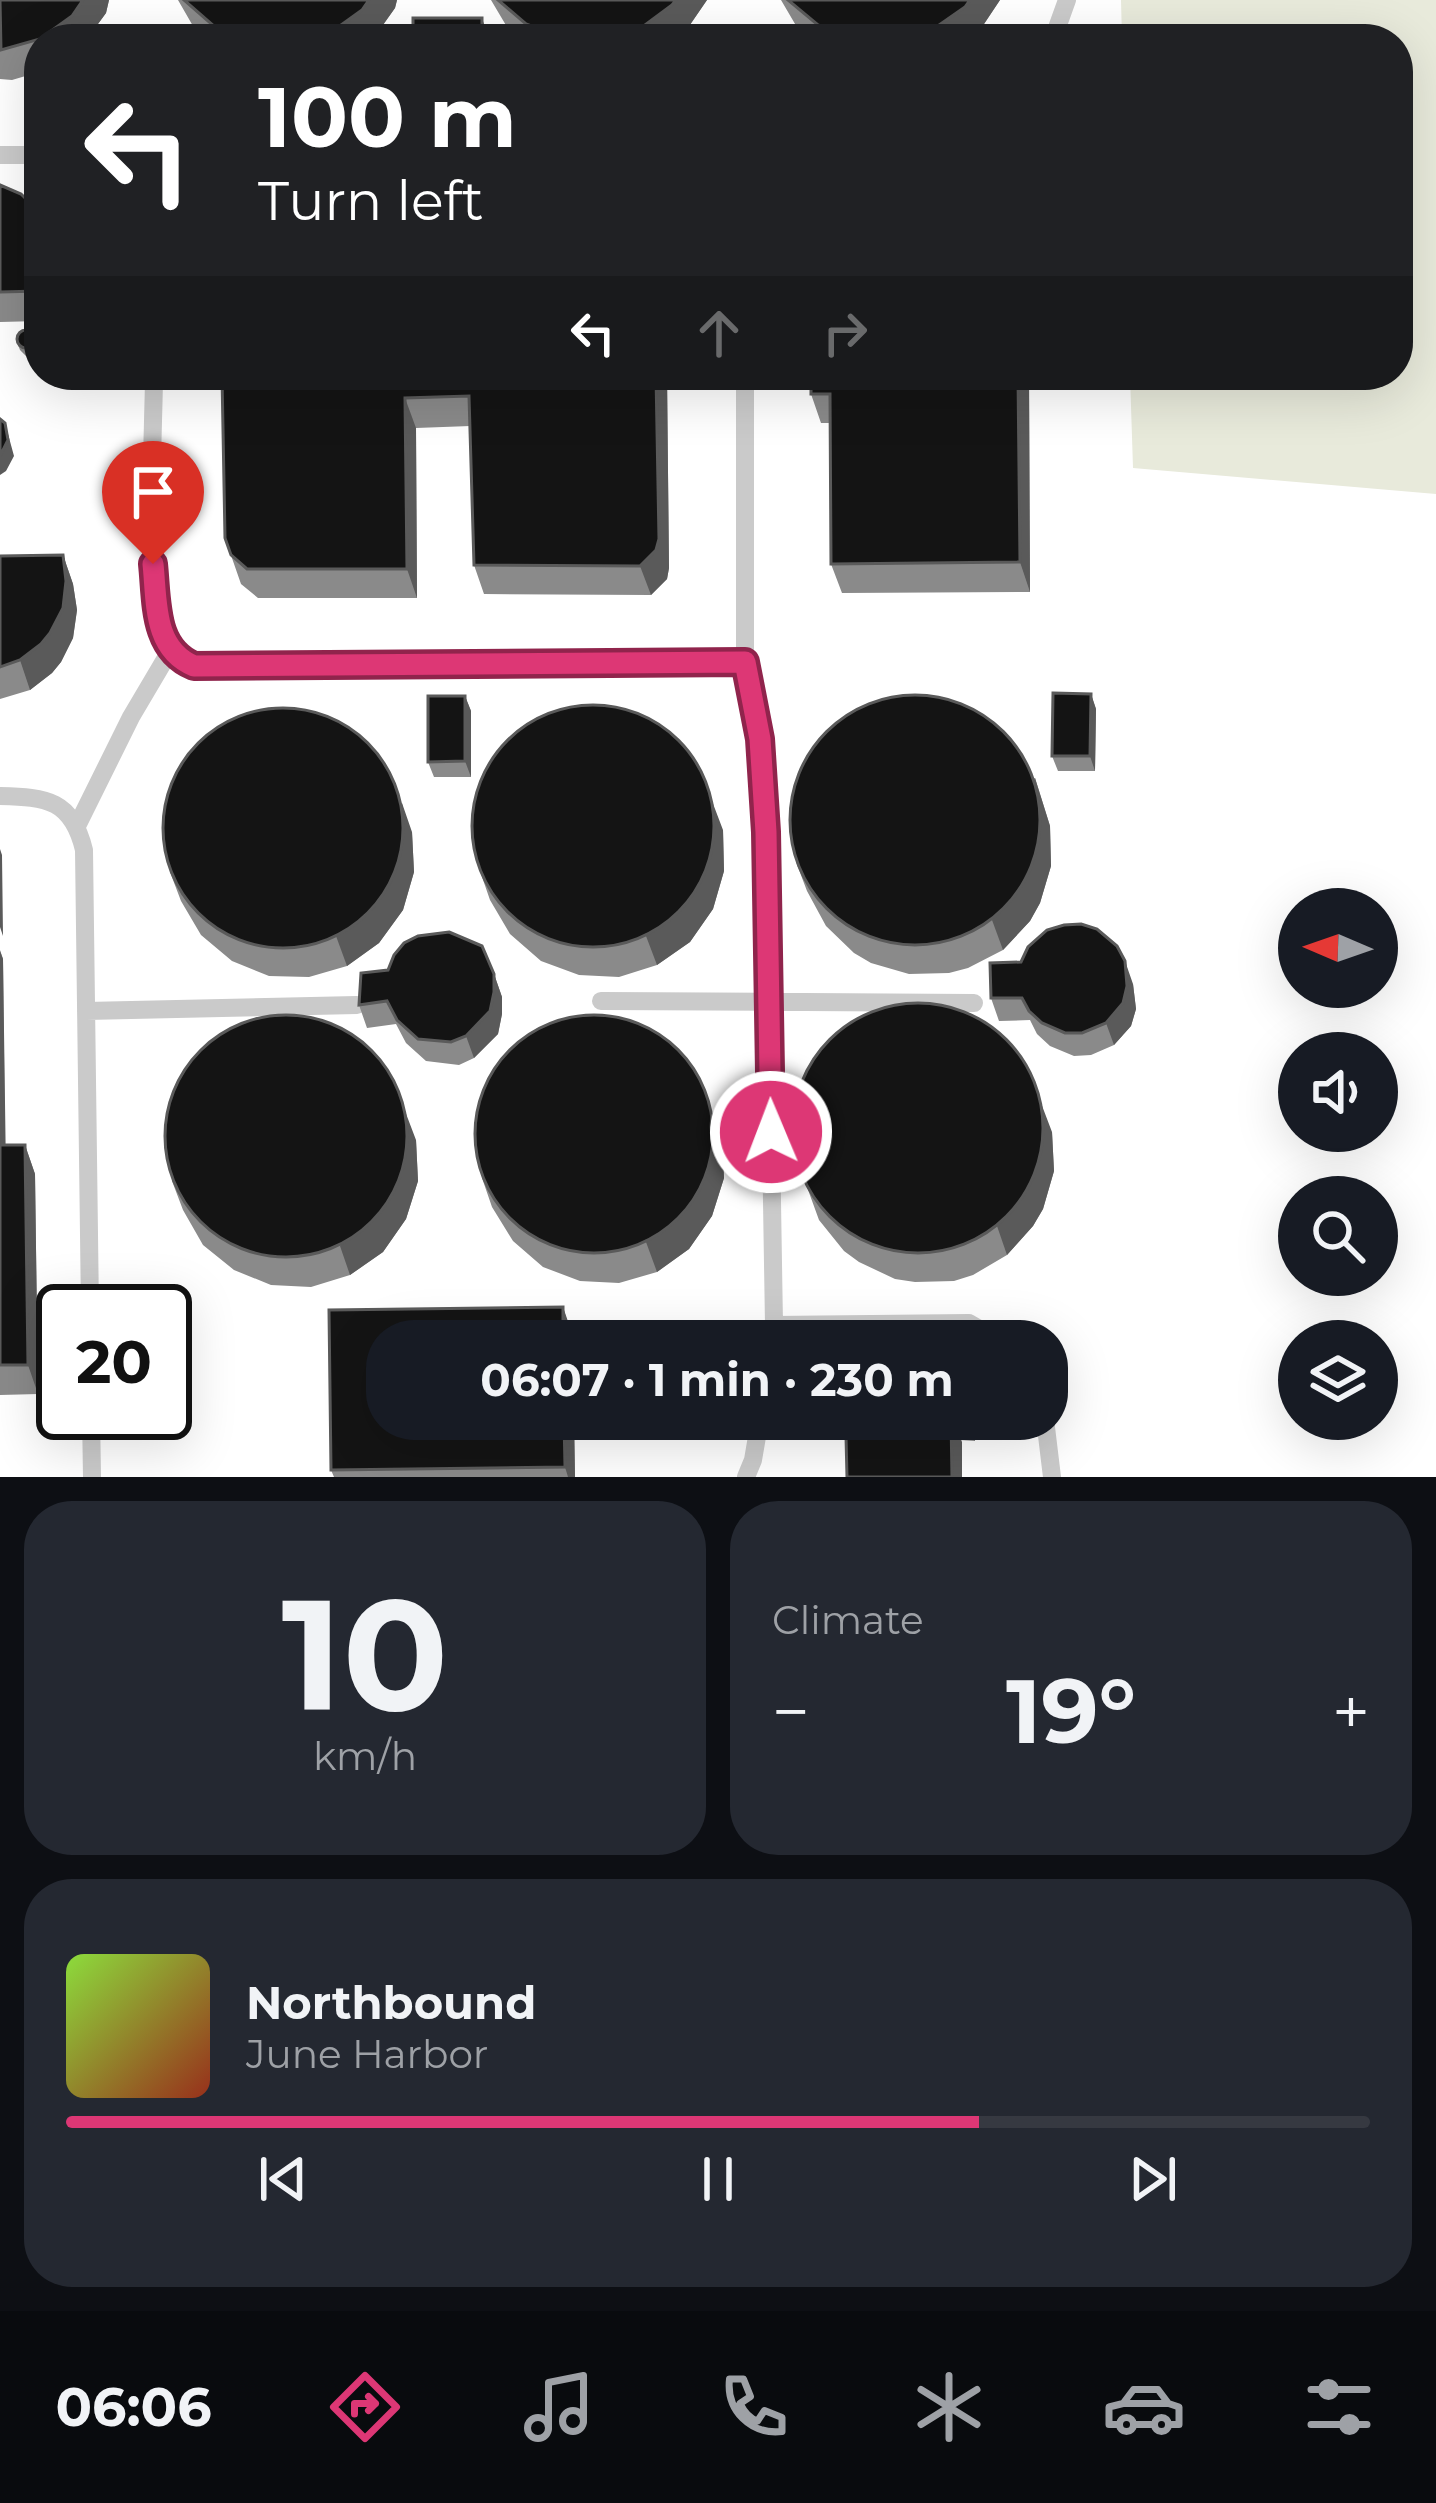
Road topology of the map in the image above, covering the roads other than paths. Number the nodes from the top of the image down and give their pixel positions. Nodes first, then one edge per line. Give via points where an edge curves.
1 (154, 390) edge
2 (745, 390) edge
3 (170, 651) junction
4 (745, 662) junction
5 (0, 796) edge
6 (78, 824) junction
7 (601, 1001) dead end
8 (769, 1002) junction
9 (974, 1003) dead end
10 (357, 1005) edge
11 (86, 1011) junction
12 (90, 1284) edge
13 (773, 1320) edge
14 (91, 1440) edge
15 (756, 1440) edge
16 (1048, 1440) edge
17 (92, 1477) edge
18 (746, 1477) edge
19 (1052, 1477) edge

1 - 3 lane via 153,564
2 - 4 lane
3 - 4 lane via 194,666
3 - 6 lane
4 - 8 lane via 760,739
5 - 6 lane via 38,796
6 - 11 lane
7 - 8 lane
8 - 9 lane
8 - 13 lane
10 - 11 lane
11 - 12 lane
14 - 17 lane
15 - 18 lane
16 - 19 lane

